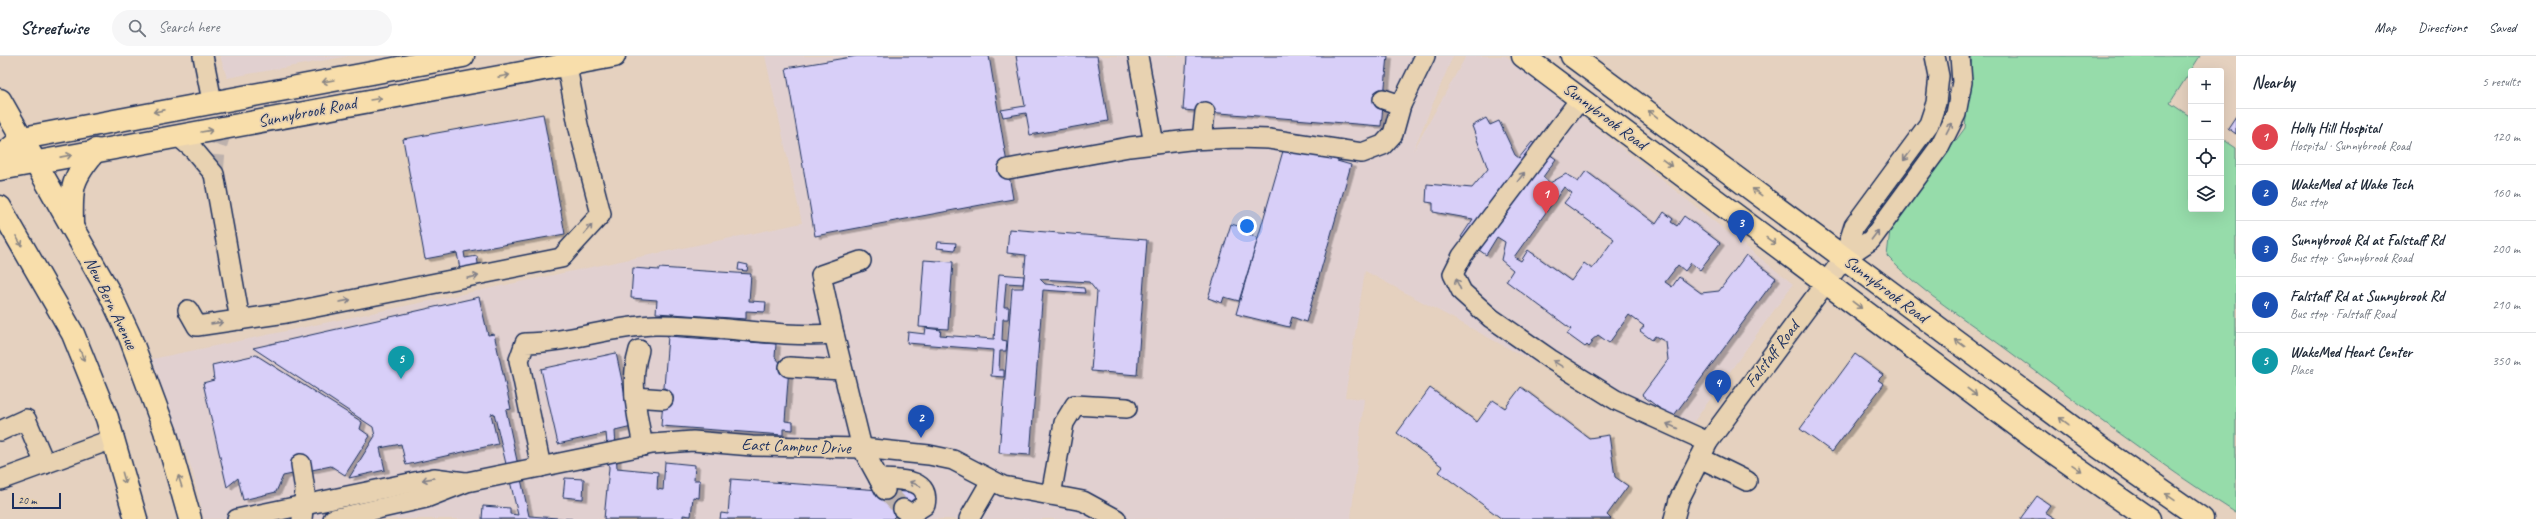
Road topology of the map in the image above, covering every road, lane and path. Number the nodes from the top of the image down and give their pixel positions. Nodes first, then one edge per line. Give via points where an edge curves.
1 (203, 56) edge
2 (463, 56) edge
3 (614, 56) edge
4 (1138, 56) edge
5 (1425, 56) edge
6 (1523, 56) edge
7 (1572, 56) edge
8 (1935, 56) edge
9 (1960, 56) edge
10 (567, 60) edge
11 (1581, 98) junction
12 (1383, 99) dead end
13 (0, 100) edge
14 (212, 101) junction
15 (1402, 105) junction
16 (1205, 112) dead end
17 (178, 136) junction
18 (23, 138) junction
19 (1202, 139) junction
20 (1154, 144) junction
21 (96, 150) junction
22 (0, 157) edge
23 (37, 161) junction
24 (0, 169) edge
25 (1008, 169) dead end
26 (0, 207) edge
27 (72, 225) junction
28 (1844, 258) junction
29 (861, 261) dead end
30 (1825, 282) junction
31 (188, 310) dead end
32 (240, 320) junction
33 (834, 334) junction
34 (640, 350) dead end
35 (789, 367) dead end
36 (842, 370) junction
37 (636, 403) junction
38 (663, 405) dead end
39 (1127, 408) dead end
40 (0, 431) edge
41 (113, 439) junction
42 (643, 446) junction
43 (862, 448) junction
44 (1704, 450) junction
45 (44, 464) junction
46 (301, 464) dead end
47 (541, 467) junction
48 (0, 480) edge
49 (992, 481) junction
50 (1747, 481) dead end
51 (467, 482) junction
52 (1051, 495) junction
53 (903, 508) tunnel mouth
54 (303, 512) edge
55 (136, 519) edge
56 (190, 519) edge
57 (237, 519) edge
58 (334, 519) edge
59 (969, 519) edge
60 (1116, 519) edge
61 (1674, 519) edge
62 (2149, 519) edge
63 (2202, 519) edge

1 - 14 street
2 -> 14 main road, Sunnybrook Road
3 - 10 main road, Sunnybrook Road
4 - 20 street
5 - 15 street
6 - 11 main road, Sunnybrook Road
28 -> 7 main road, Sunnybrook Road
8 -> 28 street, Falstaff Road via 1939,76 1936,103 1929,124 1854,226
28 -> 9 street, Falstaff Road via 1871,240 1940,146 1956,114 1962,82
17 -> 10 main road, Sunnybrook Road via 298,116
32 -> 10 street via 561,258 601,214 578,125
11 -> 30 main road, Sunnybrook Road
44 -> 11 street via 1616,400 1491,318 1462,292 1453,274 1462,256
12 - 15 street
13 - 18 main road, New Bern Avenue
14 -> 18 main road, Sunnybrook Road
15 - 19 street via 1393,134 1383,145 1362,154 1269,139
16 - 19 street
17 - 21 main road, Sunnybrook Road
17 - 32 street via 214,174
18 - 22 main road, Sunnybrook Road
18 - 23 main road, New Bern Avenue
19 - 20 street
20 - 25 street
23 -> 21 main road, Sunnybrook Road
21 - 27 main road via 74,180 71,191
23 - 24 main road, Sunnybrook Road
23 - 27 main road, New Bern Avenue
26 -> 41 main road via 73,334
56 -> 27 main road, New Bern Avenue via 165,431 130,337 110,294
28 - 30 street, Falstaff Road
63 -> 28 main road, Sunnybrook Road
29 - 33 street via 821,275
30 - 44 street, Falstaff Road
30 -> 62 main road, Sunnybrook Road via 2043,445
31 -> 32 street via 197,326
33 - 36 street
33 - 47 street via 801,336 654,325 546,343 525,343 519,360
34 - 37 street via 634,365
35 - 36 street
36 - 43 street
37 - 38 street
37 - 42 street
39 - 52 street via 1075,405 1064,423
40 - 45 street via 26,418
41 - 45 street
41 -> 55 main road
42 - 43 street, East Campus Drive via 693,441 752,446
42 - 47 street, East Campus Drive
43 - 49 street, East Campus Drive via 953,460
53 -> 43 street via 911,514 925,505 927,496 924,490 907,481 882,485
44 - 50 street
44 - 61 street, Falstaff Road via 1679,500
45 - 48 street
46 - 54 street
47 - 51 street, East Campus Drive
49 - 52 street, East Campus Drive via 1002,486
49 - 59 street
51 -> 54 street, East Campus Drive via 434,478
51 - 58 street, East Campus Drive via 426,498
52 - 60 street, East Campus Drive via 1083,501
54 - 57 street, East Campus Drive

